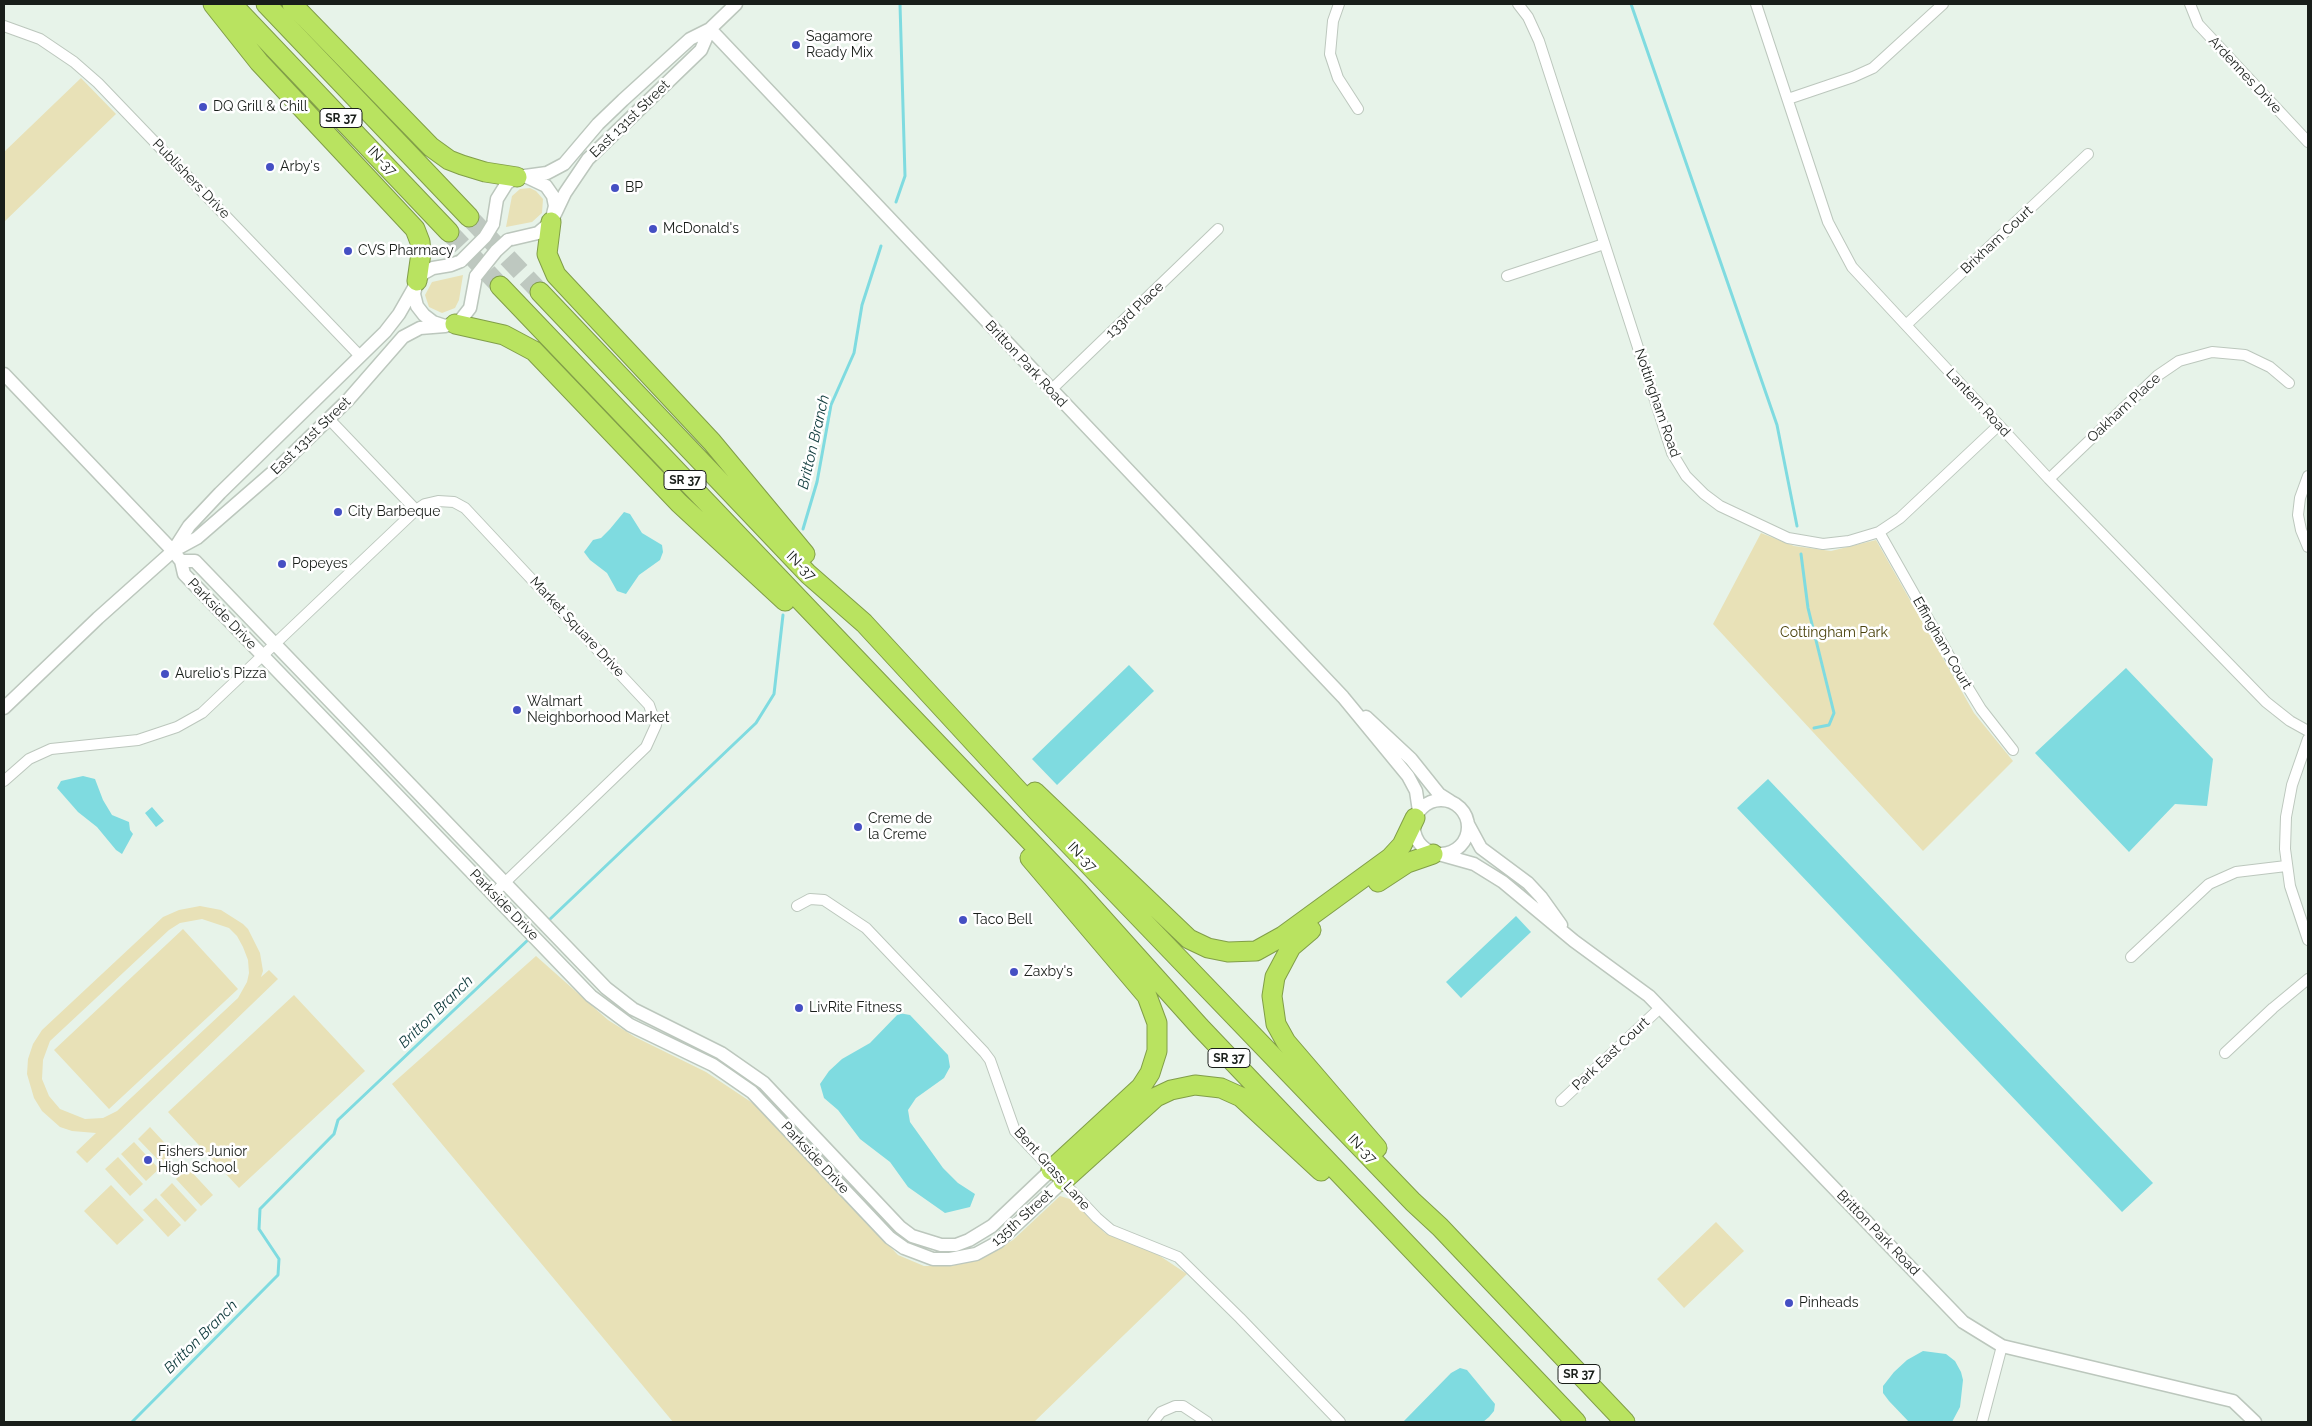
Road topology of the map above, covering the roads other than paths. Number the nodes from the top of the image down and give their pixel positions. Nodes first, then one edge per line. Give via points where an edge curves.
1 (213, 4) edge
2 (232, 4) edge
3 (266, 4) edge
4 (292, 4) edge
5 (736, 4) edge
6 (1339, 4) edge
7 (1518, 4) edge
8 (1756, 4) edge
9 (1944, 4) edge
10 (2190, 4) edge
11 (4, 26) edge
12 (710, 29) junction
13 (1788, 99) junction
14 (1358, 110) dead end
15 (2308, 142) edge
16 (2088, 154) dead end
17 (521, 176) junction
18 (469, 217) tunnel mouth
19 (553, 218) junction
20 (1218, 229) dead end
21 (449, 232) tunnel mouth
22 (1604, 244) junction
23 (1507, 276) dead end
24 (416, 283) junction
25 (500, 286) tunnel mouth
26 (540, 292) tunnel mouth
27 (450, 325) junction
28 (1906, 325) junction
29 (360, 356) junction
30 (4, 374) edge
31 (2289, 383) dead end
32 (1051, 390) junction
33 (330, 419) junction
34 (1999, 425) junction
35 (2308, 476) edge
36 (2049, 479) junction
37 (416, 510) junction
38 (1879, 532) junction
39 (2308, 547) edge
40 (177, 556) junction
41 (864, 623) junction
42 (274, 644) junction
43 (262, 656) junction
44 (870, 674) junction
45 (921, 683) junction
46 (1343, 698) junction
47 (4, 708) edge
48 (2308, 731) edge
49 (2308, 739) edge
50 (2013, 750) dead end
51 (960, 768) junction
52 (4, 781) edge
53 (1453, 803) junction
54 (1417, 815) junction
55 (1468, 824) junction
56 (1438, 854) junction
57 (2286, 866) junction
58 (503, 884) junction
59 (493, 894) junction
60 (797, 906) dead end
61 (1564, 931) junction
62 (2308, 940) edge
63 (2131, 957) dead end
64 (2308, 979) edge
65 (1660, 1008) junction
66 (2225, 1053) dead end
67 (1561, 1101) dead end
68 (1057, 1175) junction
69 (1440, 1227) junction
70 (940, 1245) joint
71 (950, 1259) joint
72 (1421, 1260) junction
73 (2002, 1346) junction
74 (1153, 1422) edge
75 (1206, 1422) edge
76 (1340, 1422) edge
77 (1576, 1422) edge
78 (1625, 1422) edge
79 (1982, 1422) edge
80 (2255, 1422) edge

1 - 24 highway via 259,62 412,225 421,247
2 - 21 highway, IN-37 / SR 37
3 - 18 highway, IN-37 / SR 37
4 - 17 highway via 431,147 462,165 485,172
5 - 12 street, East 131st Street
6 - 14 street via 1331,34 1330,54 1338,78
7 - 22 street, Nottingham Road via 1539,41
8 - 13 street, Lantern Road
9 - 13 street via 1873,68
10 - 15 street, Ardennes Drive via 2198,24
11 - 29 street, Publishers Drive via 40,39 98,83
12 - 17 street, East 131st Street via 690,39 623,100 564,164 547,173
12 - 19 street, East 131st Street via 701,50 588,159
12 - 32 street, Britton Park Road
13 - 28 street, Lantern Road via 1838,245 1862,279
16 - 28 street, Brixham Court
17 - 19 street via 538,181 550,191 554,201
17 - 24 street, bridge via 506,183 500,192 493,224 485,237 461,261 433,268
19 - 27 street, bridge via 538,233 508,240 496,251 476,276 470,308
19 - 41 highway via 547,254 556,275 732,466
20 - 32 street, 133rd Place
22 - 23 street
22 - 38 street, Nottingham Road via 1672,453 1694,485 1720,506 1795,540 1839,543
24 - 27 street via 414,294 420,311 433,322
24 - 29 street, East 131st Street via 392,322
25 - 44 highway, IN-37 / SR 37
26 - 41 highway, IN-37 / SR 37 via 808,574
27 - 33 street, East 131st Street via 420,328 403,336
27 - 44 highway via 504,335 534,351 679,504 826,639
28 - 34 street, Lantern Road
29 - 40 street, East 131st Street via 208,505 189,526
30 - 40 street, Parkside Drive
31 - 36 street, Oakham Place via 2270,367 2245,355 2212,352 2179,361 2156,376
32 - 46 street, Britton Park Road
33 - 37 street
33 - 40 street, East 131st Street
34 - 36 street, Lantern Road
34 - 38 street, Nottingham Road via 1915,504
35 - 39 street via 2298,515
36 - 48 street, Lantern Road via 2266,702
37 - 42 street
37 - 58 street, Market Square Drive via 425,504 447,502 465,508 650,705 656,725 646,747
38 - 50 street, Effingham Court via 1981,709
40 - 42 street, Parkside Drive via 195,561
40 - 43 street, Parkside Drive via 184,574
40 - 47 street, East 131st Street via 98,618
41 - 45 highway, IN-37 / SR 37
42 - 43 street
42 - 58 street, Parkside Drive
43 - 52 street via 202,714 177,727 138,740 51,749 29,759
43 - 59 street, Parkside Drive
44 - 51 highway, IN-37 / SR 37
45 - 54 highway via 1182,933 1193,942 1216,951 1246,953 1272,944 1390,858 1402,845
45 - 69 highway, IN-37 / SR 37 via 1038,812
46 - 53 street, Britton Park Road via 1411,759 1439,794
46 - 54 street, Britton Park Road via 1408,776 1416,791
49 - 57 street via 2288,806
51 - 68 highway via 983,805 1147,996 1156,1016 1157,1051 1147,1079
51 - 72 highway, IN-37 / SR 37
53 - 54 street via 1435,800
53 - 55 street via 1466,815
54 - 56 street via 1414,827 1419,843
55 - 56 street via 1468,832 1459,848
55 - 61 street, Britton Park Road via 1481,848 1533,888
56 - 61 street, Britton Park Road via 1459,858 1482,868
56 - 69 highway via 1399,868 1296,942 1278,969 1272,996 1282,1036 1422,1201
57 - 62 street via 2292,895
57 - 63 street via 2236,872 2216,880 2199,892
58 - 59 street, Market Square Drive
58 - 70 street, Parkside Drive via 606,988 633,1009 721,1053 764,1083 900,1227 912,1236
59 - 71 street, Parkside Drive via 591,996 614,1015 646,1034 713,1065 752,1092 890,1238 904,1248 933,1259
60 - 68 street, Bent Grass Lane via 810,899 824,900 866,928 984,1052 1012,1126
61 - 65 street, Britton Park Road
64 - 66 street
65 - 67 street, Park East Court
65 - 73 street, Britton Park Road via 1963,1322
68 - 70 street, 135th Street via 983,1233 956,1245
68 - 71 street, 135th Street via 998,1242 976,1254
68 - 72 highway via 1156,1097 1188,1085 1221,1088 1248,1102 1385,1233
68 - 76 street, Bent Grass Lane via 1106,1227 1178,1257
69 - 78 highway, IN-37 / SR 37
72 - 77 highway, IN-37 / SR 37
73 - 79 street
73 - 80 street, Britton Park Road via 2233,1401
74 - 75 street via 1161,1412 1183,1406

